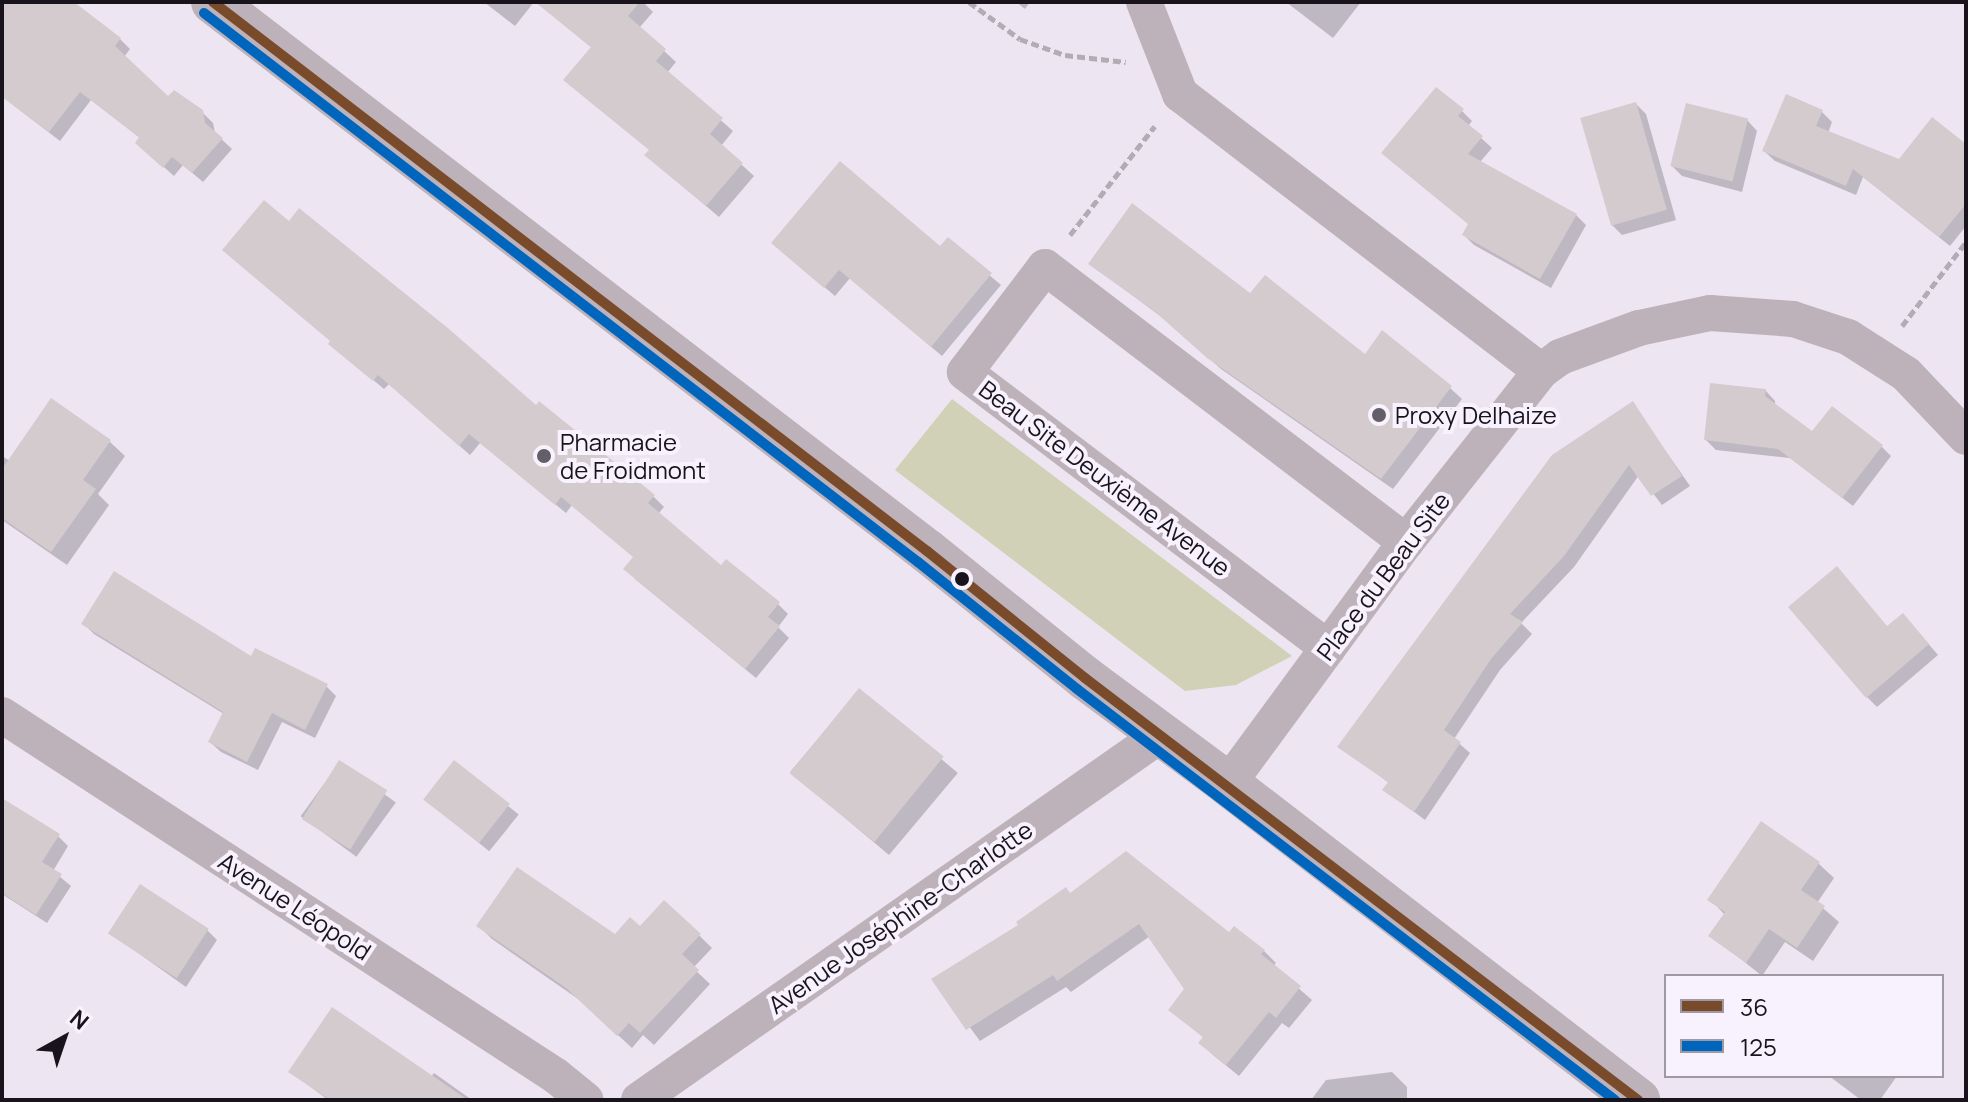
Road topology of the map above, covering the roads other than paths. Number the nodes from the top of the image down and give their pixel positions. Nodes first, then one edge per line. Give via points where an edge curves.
1 (213, 2) edge
2 (1144, 2) edge
3 (1541, 371) junction
4 (1966, 437) edge
5 (1406, 542) junction
6 (1328, 648) junction
7 (2, 715) edge
8 (1162, 734) junction
9 (1228, 784) junction
10 (586, 1100) edge
11 (639, 1100) edge
12 (1638, 1100) edge

1 - 8 street
2 - 3 street via 1180,94
3 - 4 street via 1560,357 1639,328 1710,313 1793,319 1848,337 1879,355 1906,374
3 - 5 street, Place du Beau Site
5 - 6 street, Place du Beau Site
5 - 6 street, Beau Site Deuxième Avenue via 1045,267 965,372
6 - 9 street, Place du Beau Site
7 - 10 street, Avenue Léopold
8 - 9 street
8 - 11 street, Avenue Joséphine-Charlotte
9 - 12 street

